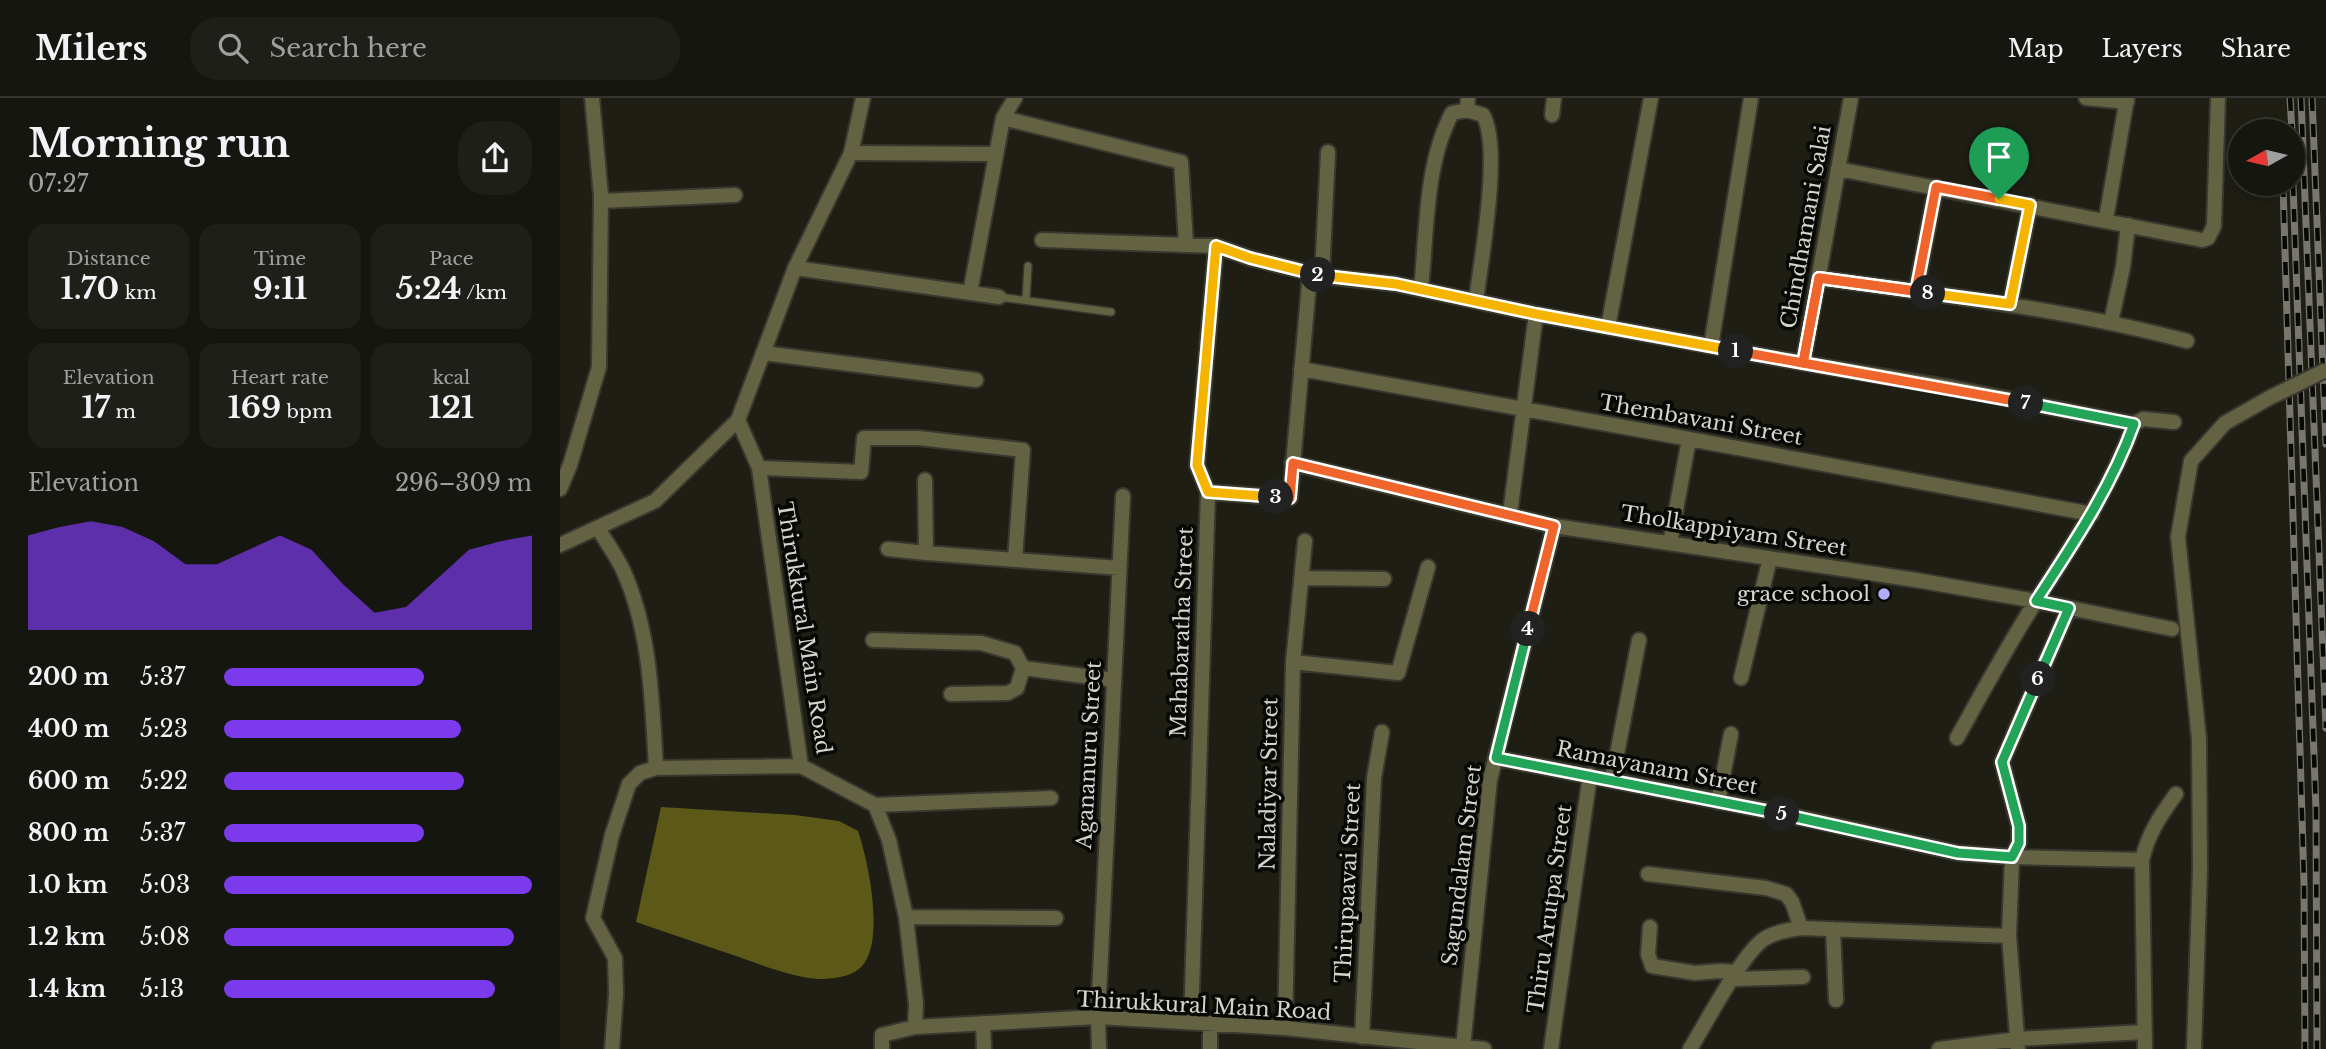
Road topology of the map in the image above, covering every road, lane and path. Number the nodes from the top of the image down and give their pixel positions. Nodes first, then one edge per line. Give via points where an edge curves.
1 (592, 98) edge
2 (863, 98) edge
3 (1015, 98) edge
4 (1554, 98) edge
5 (1651, 98) edge
6 (1751, 98) edge
7 (1850, 98) edge
8 (2086, 98) edge
9 (2218, 98) edge
10 (2127, 100) edge
11 (1468, 104) edge
12 (1552, 115) dead end
13 (1003, 118) junction
14 (1328, 152) dead end
15 (851, 153) junction
16 (996, 155) junction
17 (1838, 169) junction
18 (1936, 187) junction
19 (735, 195) dead end
20 (601, 201) junction
21 (2030, 205) junction
22 (2106, 219) junction
23 (2128, 225) junction
24 (1042, 240) dead end
25 (1186, 244) junction
26 (1216, 246) junction
27 (1028, 266) dead end
28 (795, 268) junction
29 (1316, 275) junction
30 (1819, 278) junction
31 (1421, 289) junction
32 (1916, 291) junction
33 (970, 293) junction
34 (999, 297) joint
35 (1026, 299) junction
36 (1476, 301) junction
37 (2010, 304) junction
38 (1111, 312) dead end
39 (1536, 314) junction
40 (2111, 322) junction
41 (1608, 327) junction
42 (2188, 341) dead end
43 (1711, 346) junction
44 (763, 353) junction
45 (1803, 363) junction
46 (1301, 369) junction
47 (2326, 370) edge
48 (975, 380) dead end
49 (1524, 408) junction
50 (738, 419) junction
51 (2174, 422) dead end
52 (2134, 424) junction
53 (1689, 439) junction
54 (1293, 463) junction
55 (759, 468) junction
56 (925, 480) dead end
57 (560, 489) edge
58 (1208, 492) junction
59 (1123, 496) dead end
60 (1510, 514) junction
61 (2092, 514) junction
62 (1554, 526) junction
63 (598, 528) junction
64 (1305, 541) dead end
65 (1670, 543) junction
66 (560, 545) edge
67 (888, 549) dead end
68 (926, 553) junction
69 (1770, 558) junction
70 (1015, 559) junction
71 (1428, 567) dead end
72 (1119, 568) junction
73 (1301, 578) junction
74 (1384, 579) dead end
75 (2036, 601) junction
76 (2069, 608) junction
77 (2172, 629) dead end
78 (873, 640) dead end
79 (1639, 640) dead end
80 (1293, 662) junction
81 (1023, 668) junction
82 (1741, 678) dead end
83 (1114, 680) junction
84 (951, 694) dead end
85 (1382, 732) dead end
86 (1731, 734) dead end
87 (1957, 738) dead end
88 (1496, 758) junction
89 (801, 766) junction
90 (656, 768) junction
91 (1590, 775) junction
92 (1612, 780) junction
93 (2175, 794) dead end
94 (1051, 798) dead end
95 (1718, 802) junction
96 (875, 806) junction
97 (2012, 857) junction
98 (2142, 860) junction
99 (1648, 874) dead end
100 (906, 917) junction
101 (1056, 918) dead end
102 (1650, 927) dead end
103 (1801, 928) junction
104 (1833, 929) junction
105 (2009, 936) junction
106 (1735, 976) junction
107 (1803, 977) dead end
108 (1836, 1000) dead end
109 (1098, 1017) junction
110 (1191, 1022) junction
111 (983, 1023) junction
112 (1210, 1023) junction
113 (915, 1027) junction
114 (1285, 1028) junction
115 (2144, 1032) junction
116 (1362, 1037) junction
117 (1386, 1044) edge
118 (2018, 1044) edge
119 (1463, 1047) edge
120 (612, 1049) edge
121 (882, 1049) edge
122 (984, 1049) edge
123 (1100, 1049) edge
124 (1210, 1049) edge
125 (1483, 1049) edge
126 (1551, 1049) edge
127 (1690, 1049) edge
128 (1939, 1049) edge
129 (2145, 1049) edge
130 (2194, 1049) edge

1 - 20 street
2 - 15 street
3 - 13 street
4 - 12 street
5 - 41 street
6 - 43 street
7 - 17 street, Chindhamani Salai
8 - 10 street
9 - 23 street via 2212,233 2197,239
10 - 22 street
11 - 31 street via 1452,113 1433,164
11 - 36 street via 1489,125 1492,158
13 - 16 street
13 - 25 street via 1181,162
14 - 29 street
15 - 16 street
15 - 28 street
16 - 33 street
17 - 18 street
17 - 30 street, Chindhamani Salai
18 - 21 street
18 - 32 street
19 - 20 street
20 - 57 street via 599,367
21 - 22 street
21 - 37 street
22 - 23 street
23 - 40 street
24 - 25 street
25 - 26 street
26 - 29 street
26 - 58 street, Mahabaratha Street via 1197,465
27 - 35 lane
28 - 33 street
28 - 44 street
29 - 31 street
29 - 46 street
30 - 32 street
30 - 45 street, Chindhamani Salai
31 - 36 street
32 - 37 street
33 - 34 street
34 - 35 lane
35 - 38 lane
36 - 39 street
37 - 40 street
39 - 41 street
39 - 49 street
40 - 42 street
41 - 43 street
43 - 45 street
44 - 48 street
44 - 50 street
45 - 52 street
46 - 49 street, Thembavani Street
46 - 54 street
47 - 130 street, bridge via 2225,423 2191,461 2178,537 2199,739
49 - 53 street, Thembavani Street
49 - 60 street
50 - 55 street, Thirukkural Main Road
50 - 63 street via 655,501
51 - 52 street via 2143,419
52 - 61 street
53 - 61 street, Thembavani Street
53 - 65 street
54 - 58 street via 1290,498
54 - 60 street, Tholkappiyam Street
55 - 70 street via 861,472 864,438 919,438 1023,450
55 - 89 street, Thirukkural Main Road
56 - 68 street
58 - 110 street, Mahabaratha Street
59 - 72 street, Agananuru Street
60 - 62 street, Tholkappiyam Street
61 - 75 street
62 - 65 street, Tholkappiyam Street
62 - 88 street, Sagundalam Street
63 - 66 street
63 - 90 street via 623,570 642,631 651,679
64 - 73 street, Naladiyar Street
65 - 69 street, Tholkappiyam Street
67 - 68 street
68 - 70 street
69 - 75 street, Tholkappiyam Street
69 - 82 street
70 - 72 street
71 - 80 street via 1398,673
72 - 83 street, Agananuru Street
73 - 74 street
73 - 80 street, Naladiyar Street
75 - 76 street, Tholkappiyam Street
75 - 87 street
76 - 77 street, Tholkappiyam Street
76 - 97 street via 2002,762 2019,826 2019,843
78 - 81 street via 999,646 1015,653
79 - 92 street
80 - 114 street, Naladiyar Street
81 - 83 street
81 - 84 street via 1017,688 1008,693
83 - 109 street, Agananuru Street
85 - 116 street, Thirupaavai Street via 1374,778
86 - 95 street
88 - 91 street, Ramayanam Street
88 - 119 street, Sagundalam Street
89 - 90 street
89 - 96 street, Thirukkural Main Road
90 - 120 street via 640,773 629,785 593,918 615,958
91 - 92 street, Ramayanam Street
91 - 126 street, Thiru Arutpa Street
92 - 95 street, Ramayanam Street
93 - 98 street via 2146,840
94 - 96 street
95 - 97 street, Ramayanam Street via 1958,853
96 - 100 street via 889,840
97 - 98 street, Ramayanam Street
97 - 105 street
98 - 115 street
99 - 103 street via 1786,894
100 - 101 street
100 - 113 street
102 - 106 street via 1652,965
103 - 104 street
103 - 106 street via 1764,939
104 - 105 street
104 - 108 street
105 - 118 street
106 - 107 street
106 - 127 street
109 - 110 street, Thirukkural Main Road
109 - 111 street, Thirukkural Main Road
109 - 123 street, Agananuru Street
110 - 112 street, Thirukkural Main Road
111 - 113 street, Thirukkural Main Road
111 - 122 street
112 - 114 street, Thirukkural Main Road
112 - 124 street
113 - 121 street, Thirukkural Main Road via 883,1035
114 - 116 street, Thirukkural Main Road
115 - 118 street
115 - 129 street
116 - 117 street, Thirukkural Main Road
117 - 119 street, Thirukkural Main Road
118 - 128 street
119 - 125 street, Thirukkural Main Road

